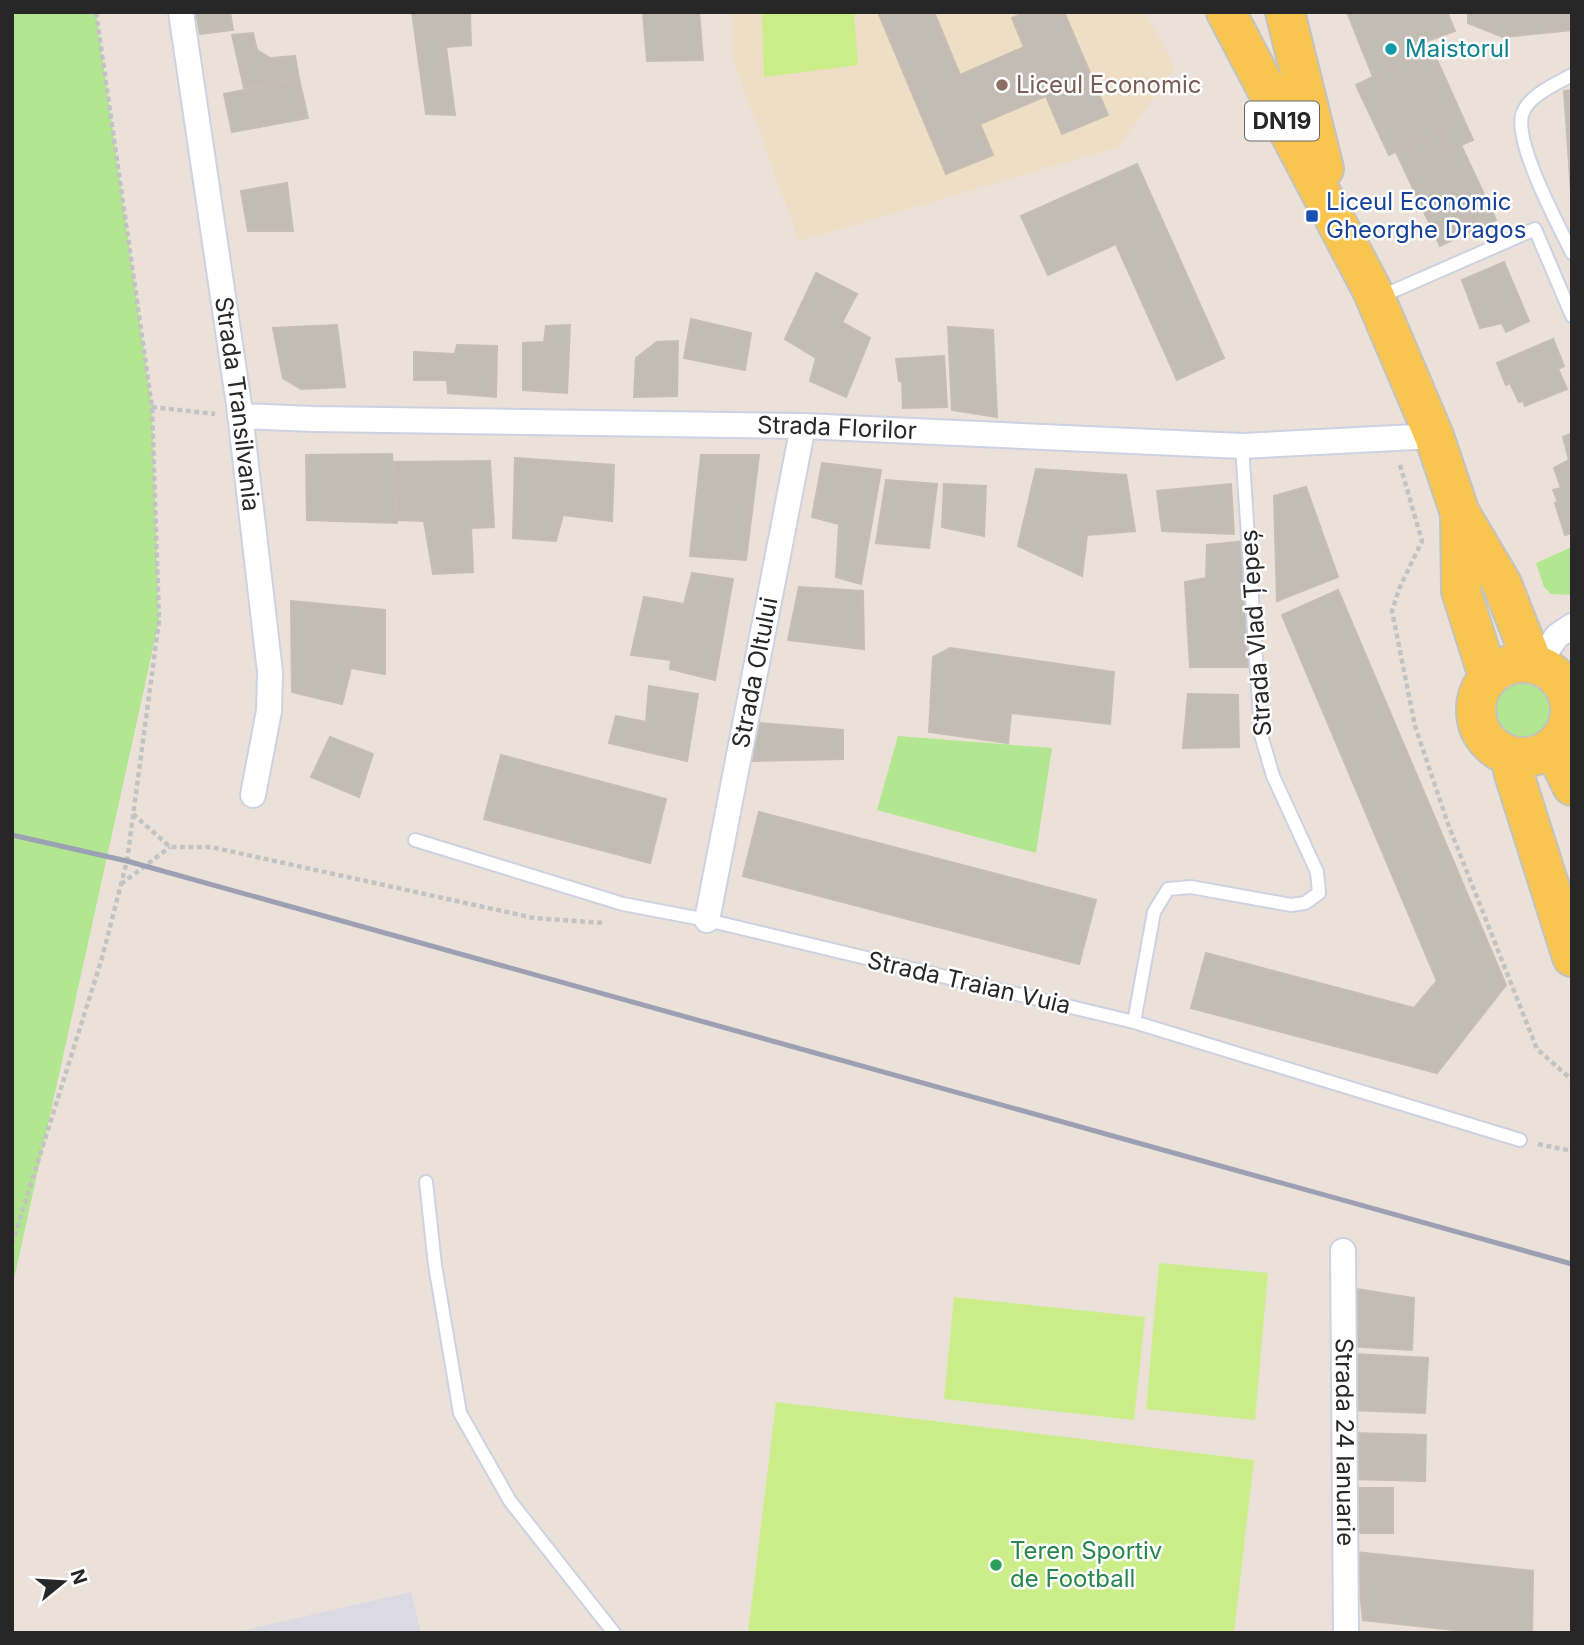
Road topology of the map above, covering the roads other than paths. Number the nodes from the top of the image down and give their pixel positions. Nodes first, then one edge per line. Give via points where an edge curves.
1 (181, 12) edge
2 (1226, 12) edge
3 (1285, 12) edge
4 (1572, 75) edge
5 (1339, 229) junction
6 (1572, 253) edge
7 (1372, 290) junction
8 (1572, 316) edge
9 (240, 416) junction
10 (803, 426) junction
11 (1434, 436) junction
12 (1242, 446) junction
13 (1460, 513) junction
14 (1572, 626) edge
15 (1535, 664) junction
16 (1488, 677) junction
17 (1567, 717) edge
18 (1510, 756) junction
19 (1572, 786) edge
20 (253, 795) dead end
21 (415, 840) dead end
22 (707, 920) junction
23 (1572, 957) edge
24 (1134, 1022) junction
25 (1520, 1140) road end
26 (426, 1182) dead end
27 (1343, 1251) dead end
28 (614, 1633) edge
29 (1346, 1633) edge

1 - 9 street, Strada Transilvania
2 - 5 main road, DN19
3 - 5 main road, DN19
4 - 6 lane via 1533,99 1522,115 1525,152
5 - 7 main road, DN19
7 - 8 lane via 1391,292 1535,229
7 - 11 main road, DN19
9 - 10 street, Strada Florilor
9 - 20 street, Strada Transilvania via 270,672 269,711
10 - 12 street, Strada Florilor
10 - 22 street, Strada Oltului
11 - 12 street, Strada Florilor
11 - 13 main road, DN19
12 - 24 lane, Strada Vlad Țepeș via 1261,735 1273,776 1317,872 1319,893 1291,905 1191,887 1168,889 1154,912
13 - 15 main road, DN19 via 1502,584
13 - 16 main road, DN19 via 1461,591
14 - 15 street via 1557,636
15 - 16 main road via 1517,662
15 - 17 main road, DN19 via 1560,680
16 - 18 main road via 1475,706 1477,722 1484,737
17 - 18 main road via 1540,754
17 - 19 main road, DN19
18 - 23 main road
21 - 22 lane, Strada Traian Vuia via 633,906
22 - 24 lane, Strada Traian Vuia
24 - 25 lane, Strada Traian Vuia
26 - 28 lane via 460,1413 510,1501
27 - 29 street, Strada 24 Ianuarie

